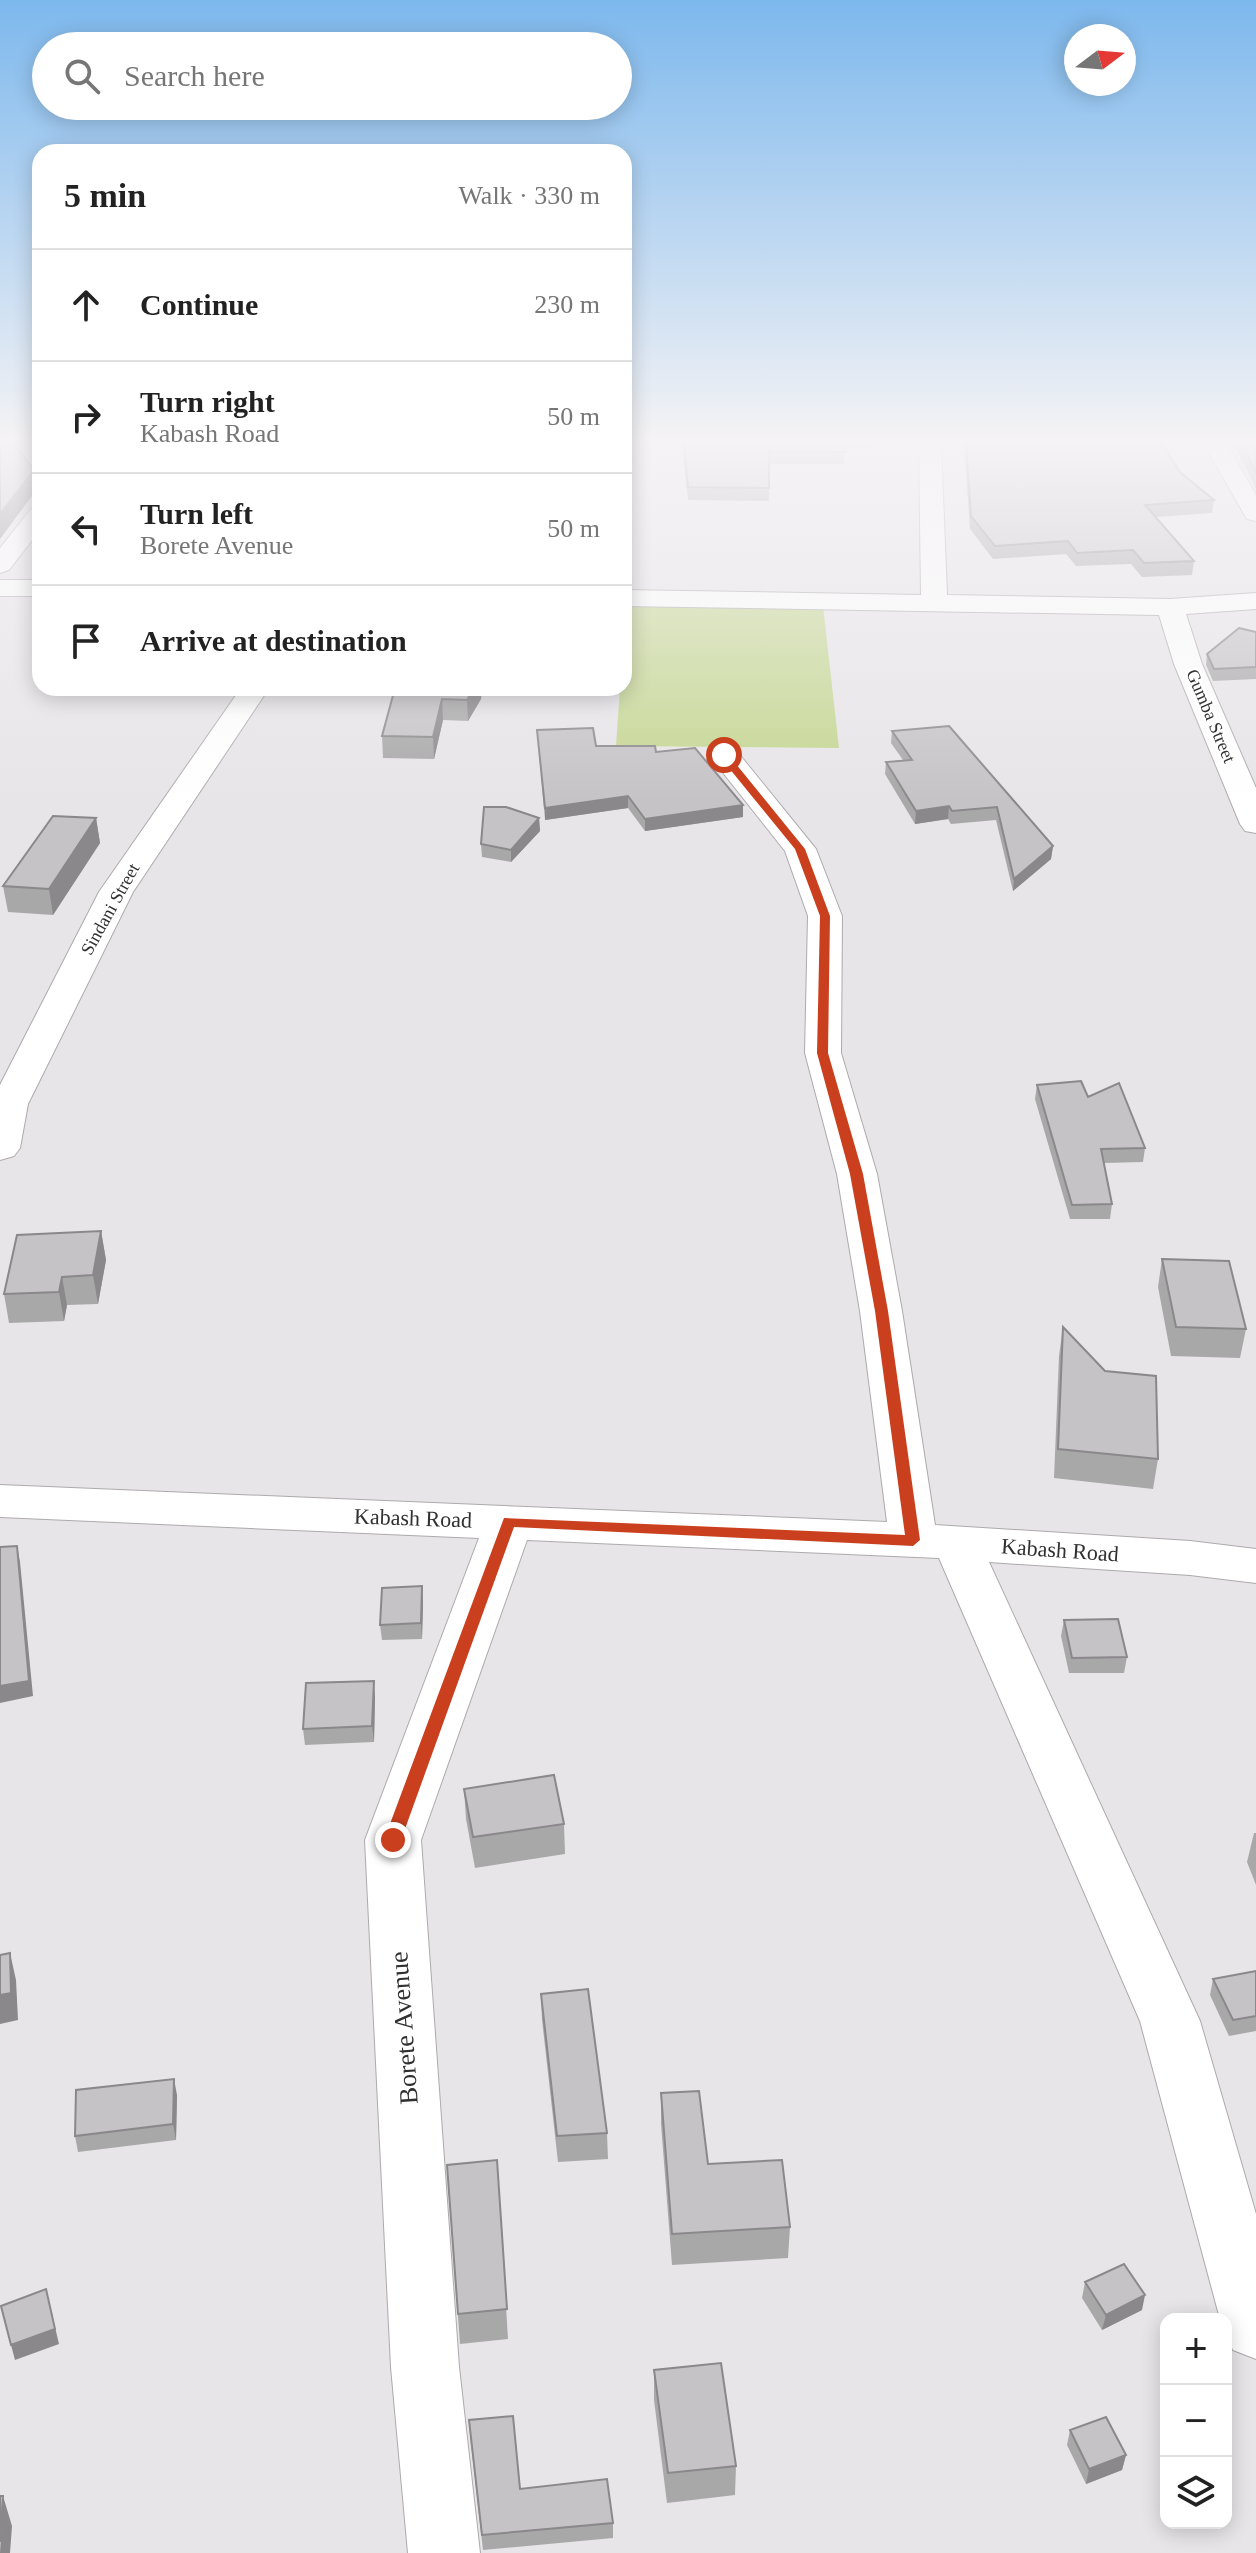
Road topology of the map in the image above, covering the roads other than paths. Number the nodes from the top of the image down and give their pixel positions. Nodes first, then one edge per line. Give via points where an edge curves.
1 (933, 563) edge
2 (0, 588) edge
3 (32, 588) edge
4 (632, 598) edge
5 (1256, 601) edge
6 (934, 604) junction
7 (1170, 607) junction
8 (250, 696) edge
9 (724, 755) dead end
10 (1256, 824) edge
11 (0, 1148) edge
12 (0, 1501) edge
13 (509, 1522) junction
14 (934, 1542) junction
15 (1256, 1566) edge
16 (1256, 2328) edge
17 (444, 2553) edge

1 - 6 street
2 - 3 street
4 - 6 street
5 - 7 street
6 - 7 street
7 - 10 street, Gumba Street via 1188,664
8 - 11 street, Sindani Street via 116,892 9,1104
9 - 14 street via 800,849 825,916 823,1053 857,1174 881,1311
12 - 13 street, Kabash Road
13 - 14 street, Kabash Road
13 - 17 street, Borete Avenue via 393,1840 425,2367
14 - 15 street, Kabash Road
14 - 16 street via 1170,2021

